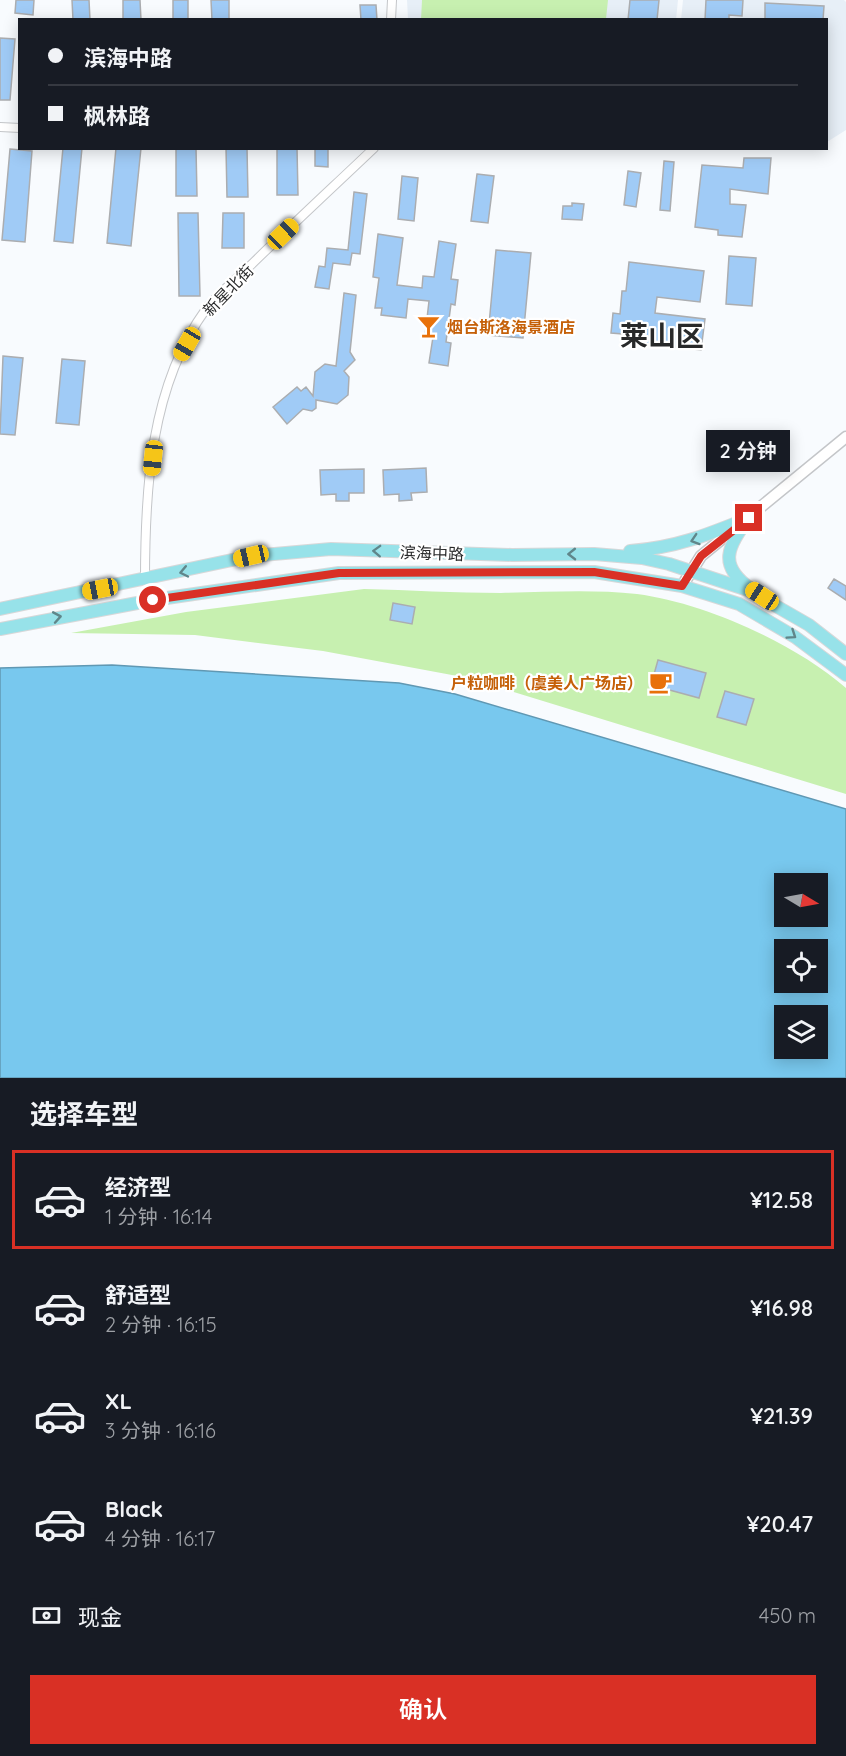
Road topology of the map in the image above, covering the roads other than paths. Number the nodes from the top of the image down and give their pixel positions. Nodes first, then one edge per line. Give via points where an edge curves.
1 (392, 0) edge
2 (391, 18) edge
3 (0, 127) edge
4 (18, 128) edge
5 (372, 150) edge
6 (846, 437) edge
7 (749, 518) junction
8 (594, 554) junction
9 (692, 570) junction
10 (145, 580) junction
11 (682, 586) junction
12 (776, 605) junction
13 (0, 609) edge
14 (0, 628) edge
15 (846, 654) edge
16 (846, 675) edge

1 - 2 street
3 - 4 street
5 - 10 street, 新星北街 via 207,308 177,361 162,404 153,458
6 - 7 street
7 -> 8 main road via 664,548
7 - 9 street via 701,556
7 - 12 main road via 733,540 729,565 747,586
8 - 9 main road, 滨海中路 via 642,558
8 -> 10 main road, 滨海中路 via 331,549 251,556
9 - 11 street
9 - 12 main road, 滨海中路
10 - 13 main road, 滨海中路
14 -> 11 main road, 滨海中路 via 153,600 339,573 594,572
11 -> 16 main road, 滨海中路 via 738,604 770,621
12 - 15 main road, 滨海中路

